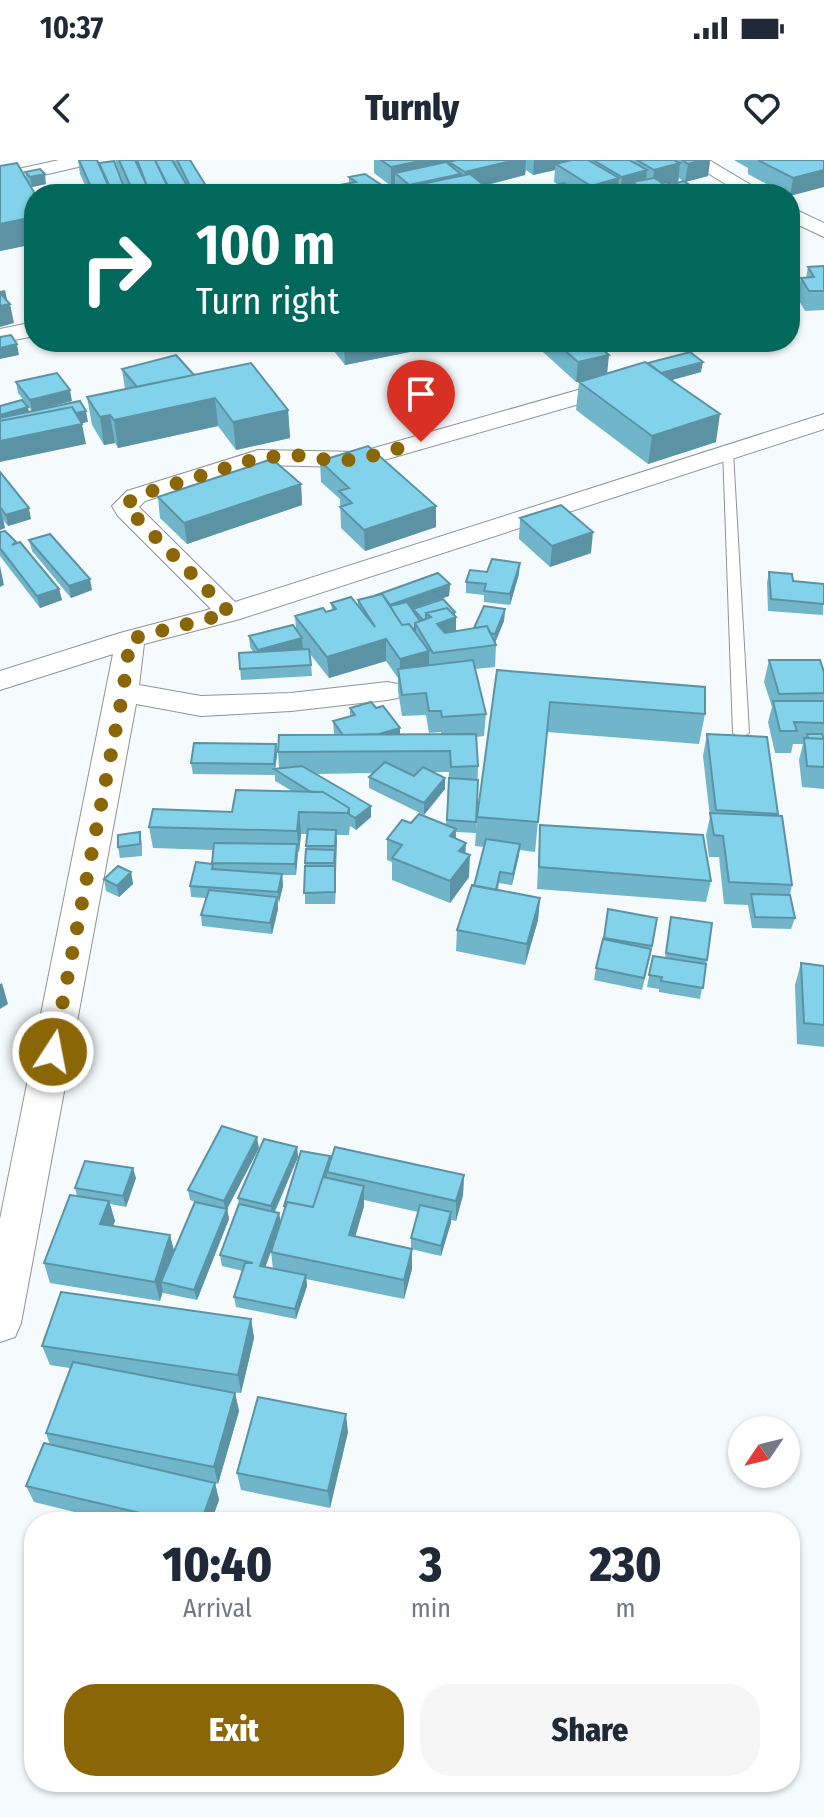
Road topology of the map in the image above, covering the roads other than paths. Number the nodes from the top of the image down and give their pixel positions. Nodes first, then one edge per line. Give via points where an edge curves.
1 (84, 160) edge
2 (695, 160) edge
3 (0, 179) edge
4 (738, 184) edge
5 (800, 219) edge
6 (824, 231) edge
7 (24, 331) edge
8 (0, 336) edge
9 (599, 391) edge
10 (824, 421) edge
11 (727, 452) junction
12 (230, 613) junction
13 (130, 639) junction
14 (0, 681) edge
15 (387, 691) dead end
16 (123, 692) junction
17 (741, 733) edge
18 (0, 1323) edge

1 - 3 street
2 - 4 street
5 - 6 street
7 - 8 street
9 - 12 street via 361,459 277,454 258,458 128,502 127,510
10 - 11 street
11 - 12 street
11 - 17 lane
12 - 13 street
13 - 14 street
13 - 16 street
15 - 16 street via 201,706
16 - 18 street

